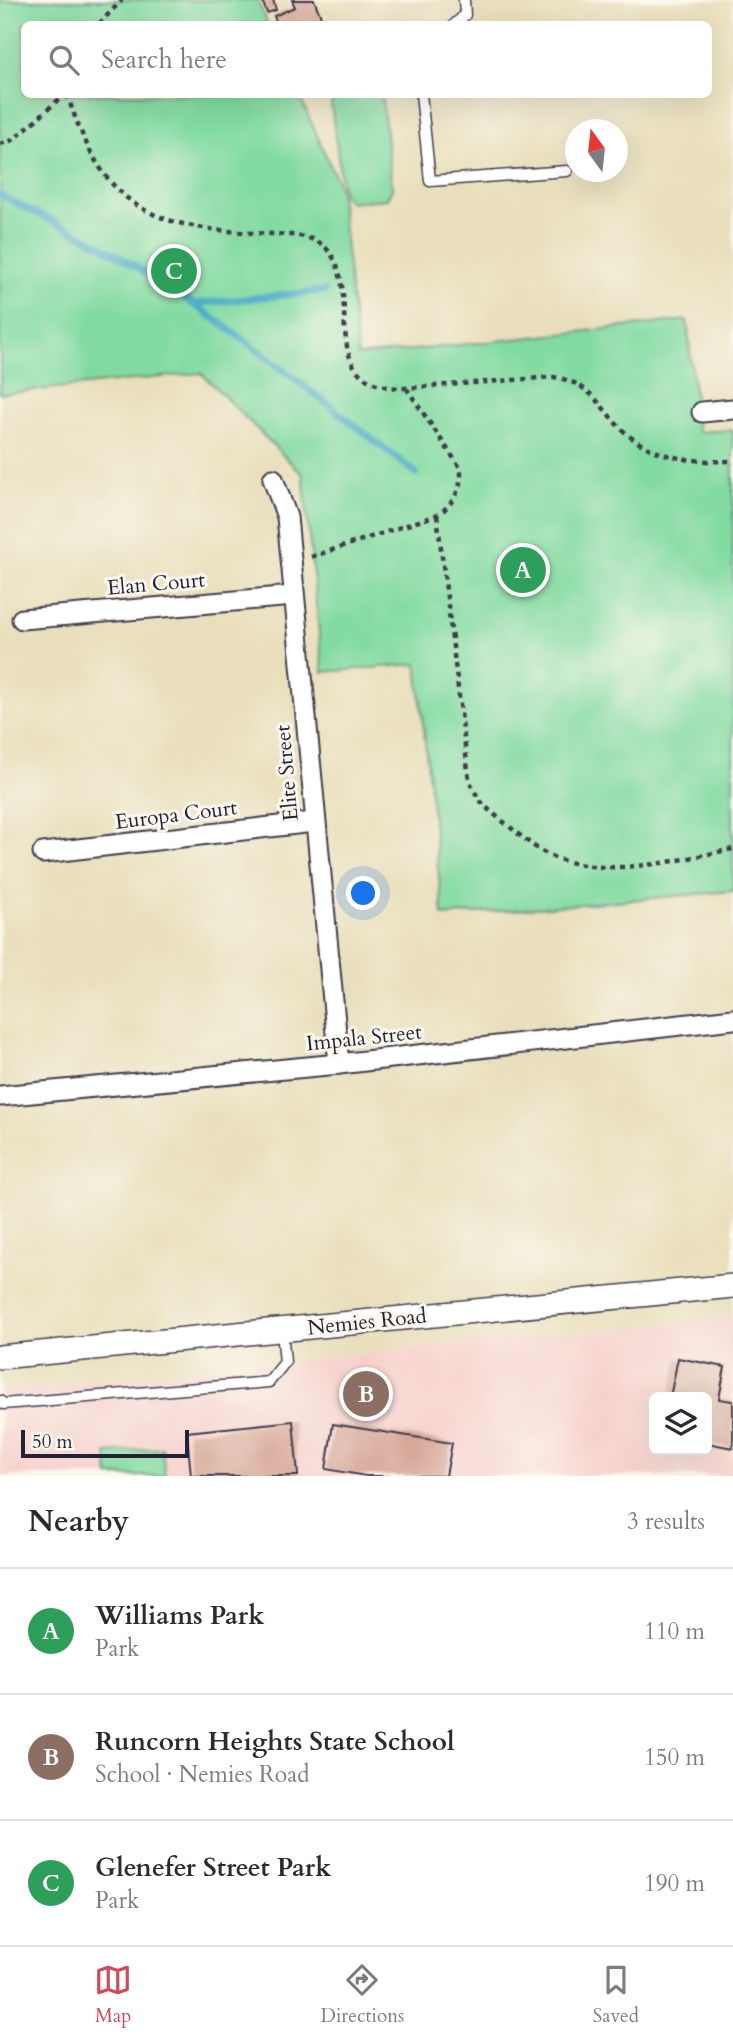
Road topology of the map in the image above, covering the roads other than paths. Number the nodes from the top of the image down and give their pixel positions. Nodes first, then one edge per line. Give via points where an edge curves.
1 (464, 0) edge
2 (459, 21) edge
3 (421, 98) edge
4 (565, 171) edge
5 (733, 410) edge
6 (702, 412) dead end
7 (273, 479) dead end
8 (293, 596) junction
9 (22, 619) dead end
10 (314, 822) junction
11 (43, 853) dead end
12 (733, 1019) edge
13 (339, 1064) junction
14 (0, 1096) edge
15 (733, 1286) edge
16 (282, 1330) junction
17 (0, 1357) edge
18 (0, 1401) edge

1 - 2 lane via 465,15
3 - 4 lane via 430,181
5 - 6 street
7 - 8 street, Elite Street via 287,517
8 - 9 street, Elan Court
8 - 10 street, Elite Street
10 - 11 street, Europa Court
10 - 13 street, Elite Street
12 - 13 street, Impala Street
13 - 14 street, Impala Street
15 - 16 street, Nemies Road
16 - 17 street, Nemies Road
16 - 18 lane via 285,1362 269,1382

